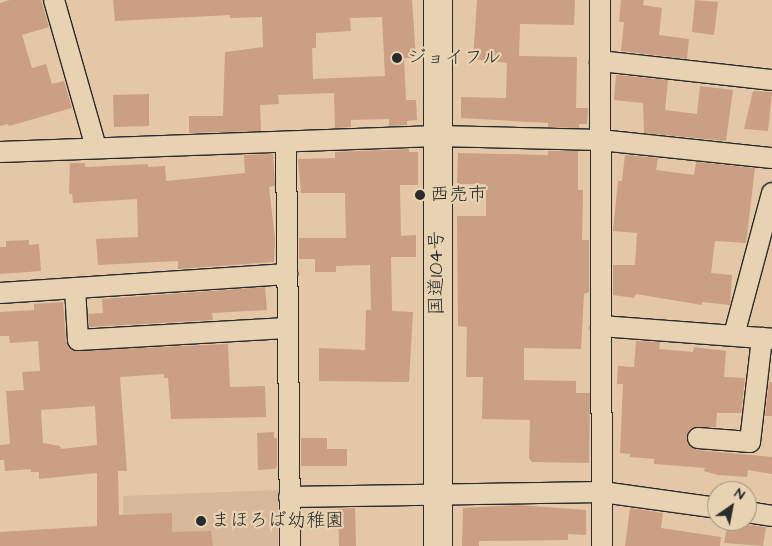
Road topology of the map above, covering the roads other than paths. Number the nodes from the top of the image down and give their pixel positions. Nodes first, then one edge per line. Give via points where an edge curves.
1 (54, 0) edge
2 (438, 0) edge
3 (600, 0) edge
4 (600, 61) junction
5 (772, 80) edge
6 (436, 136) junction
7 (600, 140) junction
8 (286, 143) junction
9 (96, 147) junction
10 (0, 152) edge
11 (772, 158) edge
12 (772, 193) edge
13 (287, 274) junction
14 (75, 288) junction
15 (0, 293) edge
16 (601, 326) junction
17 (288, 328) junction
18 (734, 335) junction
19 (767, 338) edge
20 (698, 438) dead end
21 (602, 492) junction
22 (438, 495) junction
23 (289, 497) junction
24 (707, 507) edge
25 (757, 514) edge
26 (772, 516) edge
27 (290, 546) edge
28 (438, 546) edge
29 (602, 546) edge

1 - 9 street
2 - 6 highway, 国道104号
3 - 4 street
4 - 5 street
4 - 7 street
6 - 7 street
6 - 8 street
6 - 22 highway, 国道104号
7 - 11 street
7 - 16 street
8 - 9 street
8 - 13 street
9 - 10 street
12 - 18 street
13 - 14 street
13 - 17 street
14 - 15 street
14 - 17 street via 78,340
16 - 18 street
16 - 21 street
17 - 23 street
18 - 19 street
19 - 20 street via 750,442
21 - 22 street
21 - 24 street
21 - 29 street
22 - 23 street
22 - 28 highway, 国道104号
23 - 27 street
25 - 26 street

